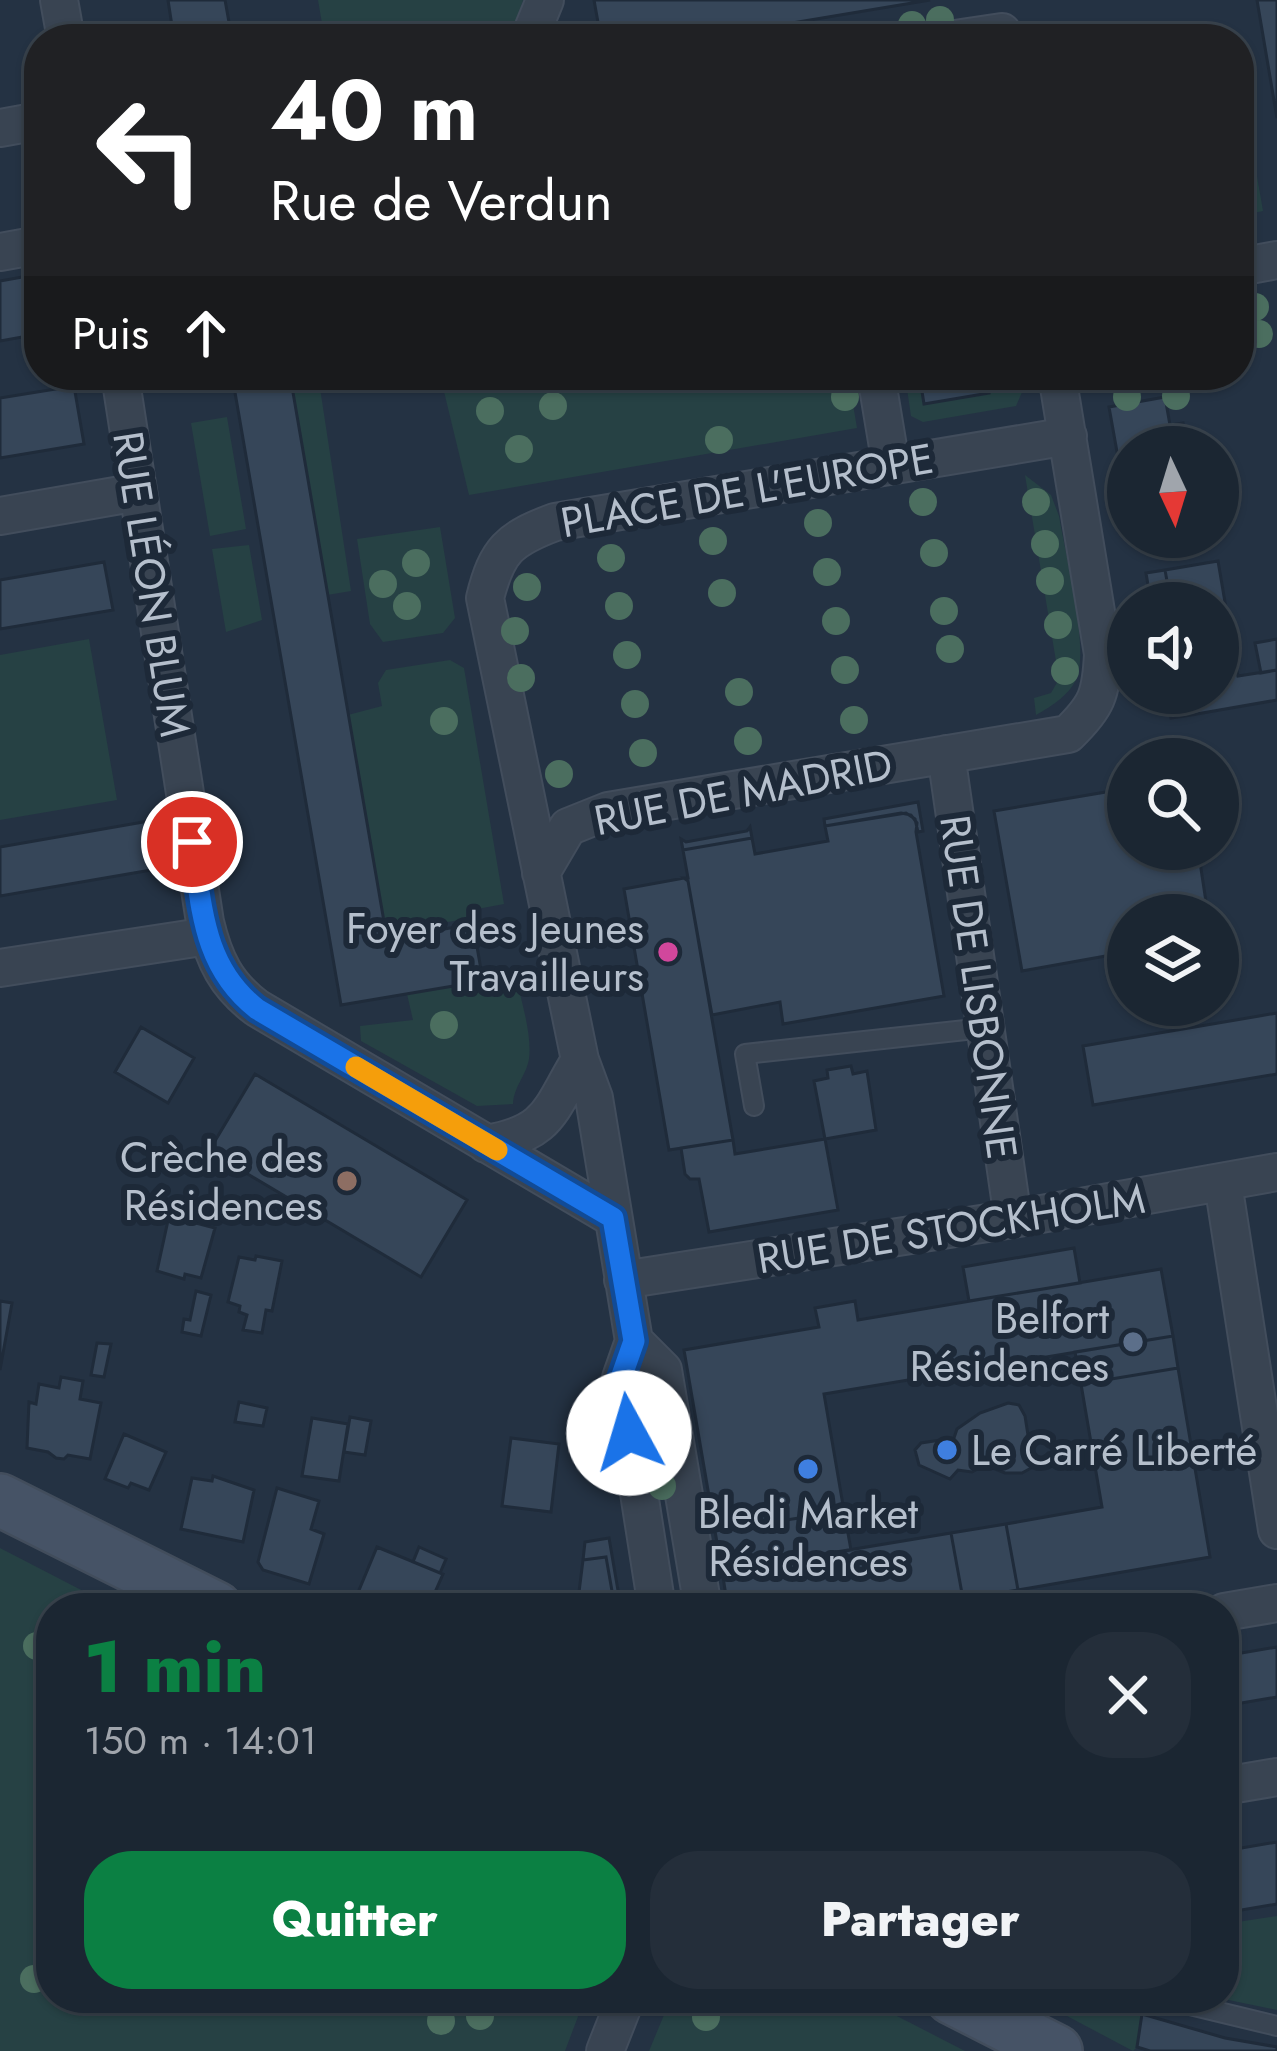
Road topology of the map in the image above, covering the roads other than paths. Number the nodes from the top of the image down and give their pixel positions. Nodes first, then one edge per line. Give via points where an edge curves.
1 (122, 390) edge
2 (878, 390) edge
3 (1060, 390) edge
4 (1068, 436) junction
5 (891, 465) junction
6 (138, 492) junction
7 (0, 516) edge
8 (946, 754) junction
9 (518, 758) junction
10 (608, 812) junction
11 (541, 874) junction
12 (208, 935) junction
13 (0, 968) edge
14 (984, 1028) junction
15 (580, 1060) junction
16 (754, 1106) dead end
17 (486, 1144) junction
18 (1277, 1172) edge
19 (1223, 1183) junction
20 (613, 1218) junction
21 (1013, 1220) junction
22 (623, 1280) junction
23 (634, 1341) junction
24 (0, 1500) edge
25 (1277, 1530) edge
26 (187, 1593) edge
27 (655, 1593) edge
28 (700, 1593) edge
29 (1277, 1603) edge
30 (1239, 1609) edge
31 (1277, 1777) edge
32 (1239, 1783) edge
33 (620, 2013) edge
34 (981, 2013) edge
35 (1223, 2013) edge
36 (1277, 2026) edge
37 (604, 2051) edge
38 (1056, 2051) edge

1 - 6 street, RUE LÉON BLUM
2 - 5 street
3 - 4 street
4 - 5 street, PLACE DE L'EUROPE
4 - 8 street via 1103,655 1094,709 1068,734
5 - 9 street, PLACE DE L'EUROPE via 555,521 521,535 494,561 484,598
6 - 7 street
6 - 12 street, RUE LÉON BLUM
8 - 10 street, RUE DE MADRID
8 - 14 street, RUE DE LISBONNE
9 - 10 street via 539,789 569,806
9 - 11 street, PLACE DE L'EUROPE
10 - 11 street, RUE DE MADRID via 568,827
11 - 15 street
12 - 13 street
12 - 17 street, RUE LÉON BLUM via 234,991 257,1009
14 - 16 lane via 745,1054
14 - 21 street, RUE DE LISBONNE
15 - 17 street via 541,1125
15 - 20 street
17 - 20 street, RUE LÉON BLUM
18 - 19 street, RUE DE STOCKHOLM
19 - 21 street, RUE DE STOCKHOLM
19 - 25 street
20 - 22 street
21 - 22 street, RUE DE STOCKHOLM
22 - 23 street
23 - 27 street via 621,1378
23 - 28 street via 663,1370
24 - 26 street
29 - 30 street
31 - 32 street
33 - 37 street
34 - 38 street
35 - 36 lane

